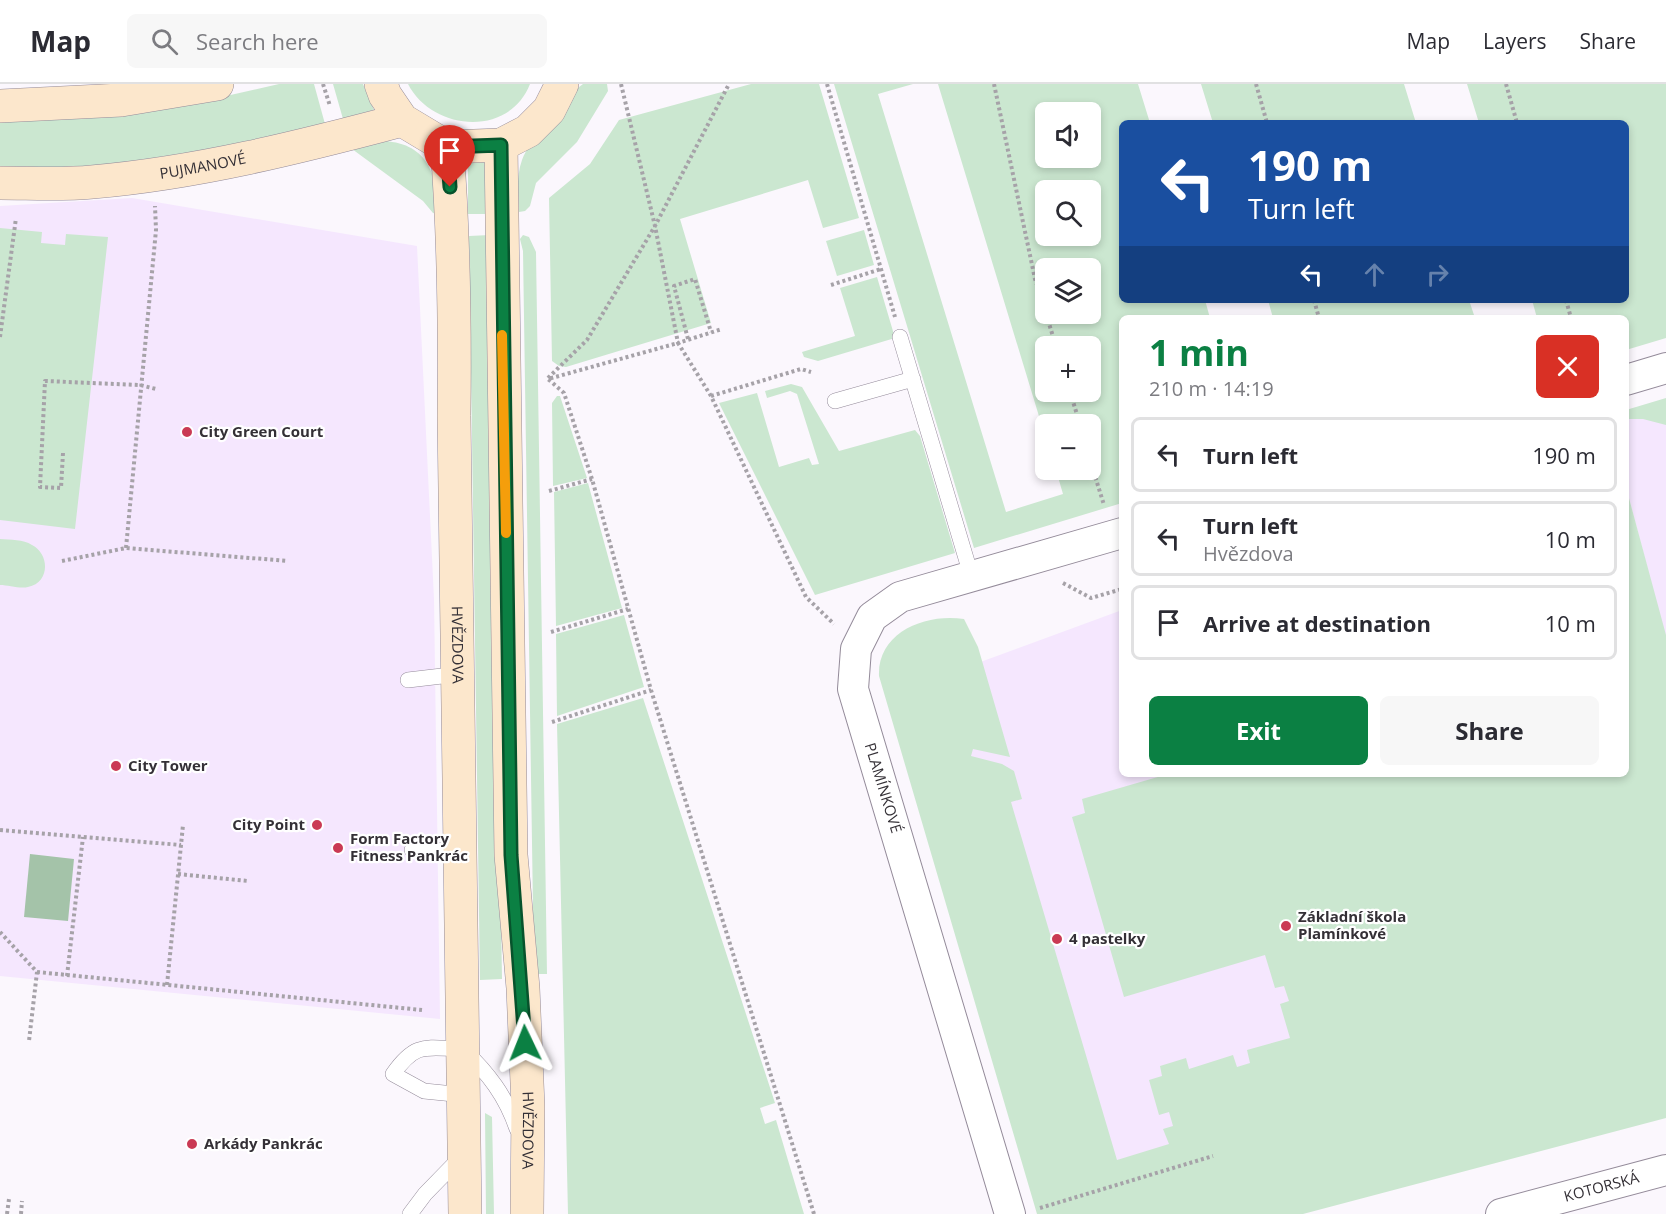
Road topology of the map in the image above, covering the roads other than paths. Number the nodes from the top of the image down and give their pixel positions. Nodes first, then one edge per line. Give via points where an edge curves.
1 (217, 84) edge
2 (381, 84) edge
3 (562, 84) edge
4 (0, 106) edge
5 (402, 120) junction
6 (501, 145) junction
7 (447, 147) junction
8 (0, 183) edge
9 (900, 337) road end
10 (1666, 368) edge
11 (913, 379) junction
12 (1629, 379) edge
13 (835, 401) dead end
14 (1119, 534) edge
15 (971, 575) junction
16 (459, 674) junction
17 (408, 680) dead end
18 (412, 850) dead end
19 (461, 851) junction
20 (463, 1050) junction
21 (464, 1095) junction
22 (464, 1154) junction
23 (527, 1158) junction
24 (1666, 1170) edge
25 (1020, 1213) edge
26 (410, 1214) edge
27 (465, 1214) edge
28 (527, 1214) edge
29 (1501, 1214) edge

1 - 4 street via 121,100
2 - 5 street
3 - 6 street via 549,110 528,131
5 - 7 street
5 - 8 street, PUJMANOVÉ via 326,141 198,168 91,183
6 - 7 street
6 - 23 street, HVĚZDOVA via 511,855 523,988
7 - 16 street, HVĚZDOVA via 454,262
9 - 11 lane
10 - 12 street
11 - 13 lane
11 - 15 lane
14 - 15 street, PLAMÍNKOVÉ
15 - 25 street, PLAMÍNKOVÉ via 900,597 872,617 856,649 853,689
16 - 17 lane
16 - 19 street, HVĚZDOVA
18 - 19 lane
19 - 20 street, HVĚZDOVA
20 - 21 street, HVĚZDOVA
20 - 21 lane via 422,1048 406,1055 393,1074 424,1091
20 - 23 lane via 485,1070 509,1104
21 - 22 street, HVĚZDOVA
22 - 26 lane
22 - 27 street, HVĚZDOVA
23 - 28 street, HVĚZDOVA
24 - 29 street, KOTORSKÁ

